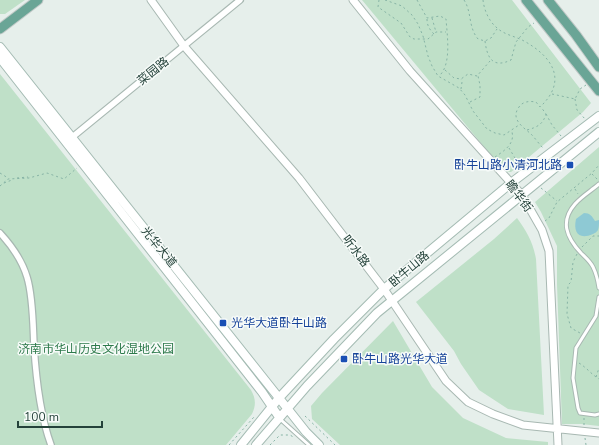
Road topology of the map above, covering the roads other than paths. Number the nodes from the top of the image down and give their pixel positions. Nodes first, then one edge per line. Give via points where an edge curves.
1 (38, 0) edge
2 (150, 0) edge
3 (240, 0) edge
4 (353, 0) edge
5 (526, 0) edge
6 (548, 0) edge
7 (0, 29) edge
8 (184, 46) junction
9 (0, 47) edge
10 (0, 58) edge
11 (599, 67) edge
12 (599, 91) edge
13 (599, 116) edge
14 (599, 132) edge
15 (69, 139) junction
16 (511, 183) junction
17 (599, 183) edge
18 (522, 195) junction
19 (0, 233) edge
20 (599, 288) edge
21 (384, 289) junction
22 (599, 297) edge
23 (392, 300) junction
24 (279, 398) junction
25 (271, 408) junction
26 (287, 408) junction
27 (599, 414) edge
28 (279, 417) junction
29 (557, 428) junction
30 (599, 433) edge
31 (51, 445) edge
32 (241, 445) edge
33 (256, 445) edge
34 (308, 445) edge
35 (319, 445) edge
36 (558, 445) edge

1 - 7 main road
2 - 8 street, 听水路
3 - 8 street, 菜园路
4 - 16 street, 瞻华街 via 410,72
5 - 12 main road
6 - 11 main road
8 - 15 street, 菜园路
8 - 21 street, 听水路 via 299,178
9 - 15 main road, 光华大道
10 - 15 main road, 光华大道
13 - 16 main road, 卧牛山路
14 - 18 main road
15 - 24 main road, 光华大道
15 - 25 main road, 光华大道 via 84,166 263,394
16 - 18 street, 瞻华街
16 - 21 main road, 卧牛山路
17 - 20 lane via 574,205 566,225 568,235 593,267
18 - 23 main road
18 - 29 street, 瞻华街 via 542,230 549,251
19 - 31 street via 21,262 27,277 33,315 37,381 45,430
21 - 23 street, 听水路
21 - 24 main road, 卧牛山路
22 - 27 lane via 596,316 576,348 573,378 580,412
23 - 26 main road
23 - 29 street, 听水路 via 446,381 468,402 523,425
24 - 25 main road, 卧牛山路
24 - 26 main road, 光华大道
25 - 28 main road, 光华大道
25 - 32 main road, 卧牛山路
26 - 28 main road
26 - 35 main road, 光华大道
28 - 33 main road
28 - 34 lane
29 - 30 street, 听水路
29 - 36 street, 瞻华街

